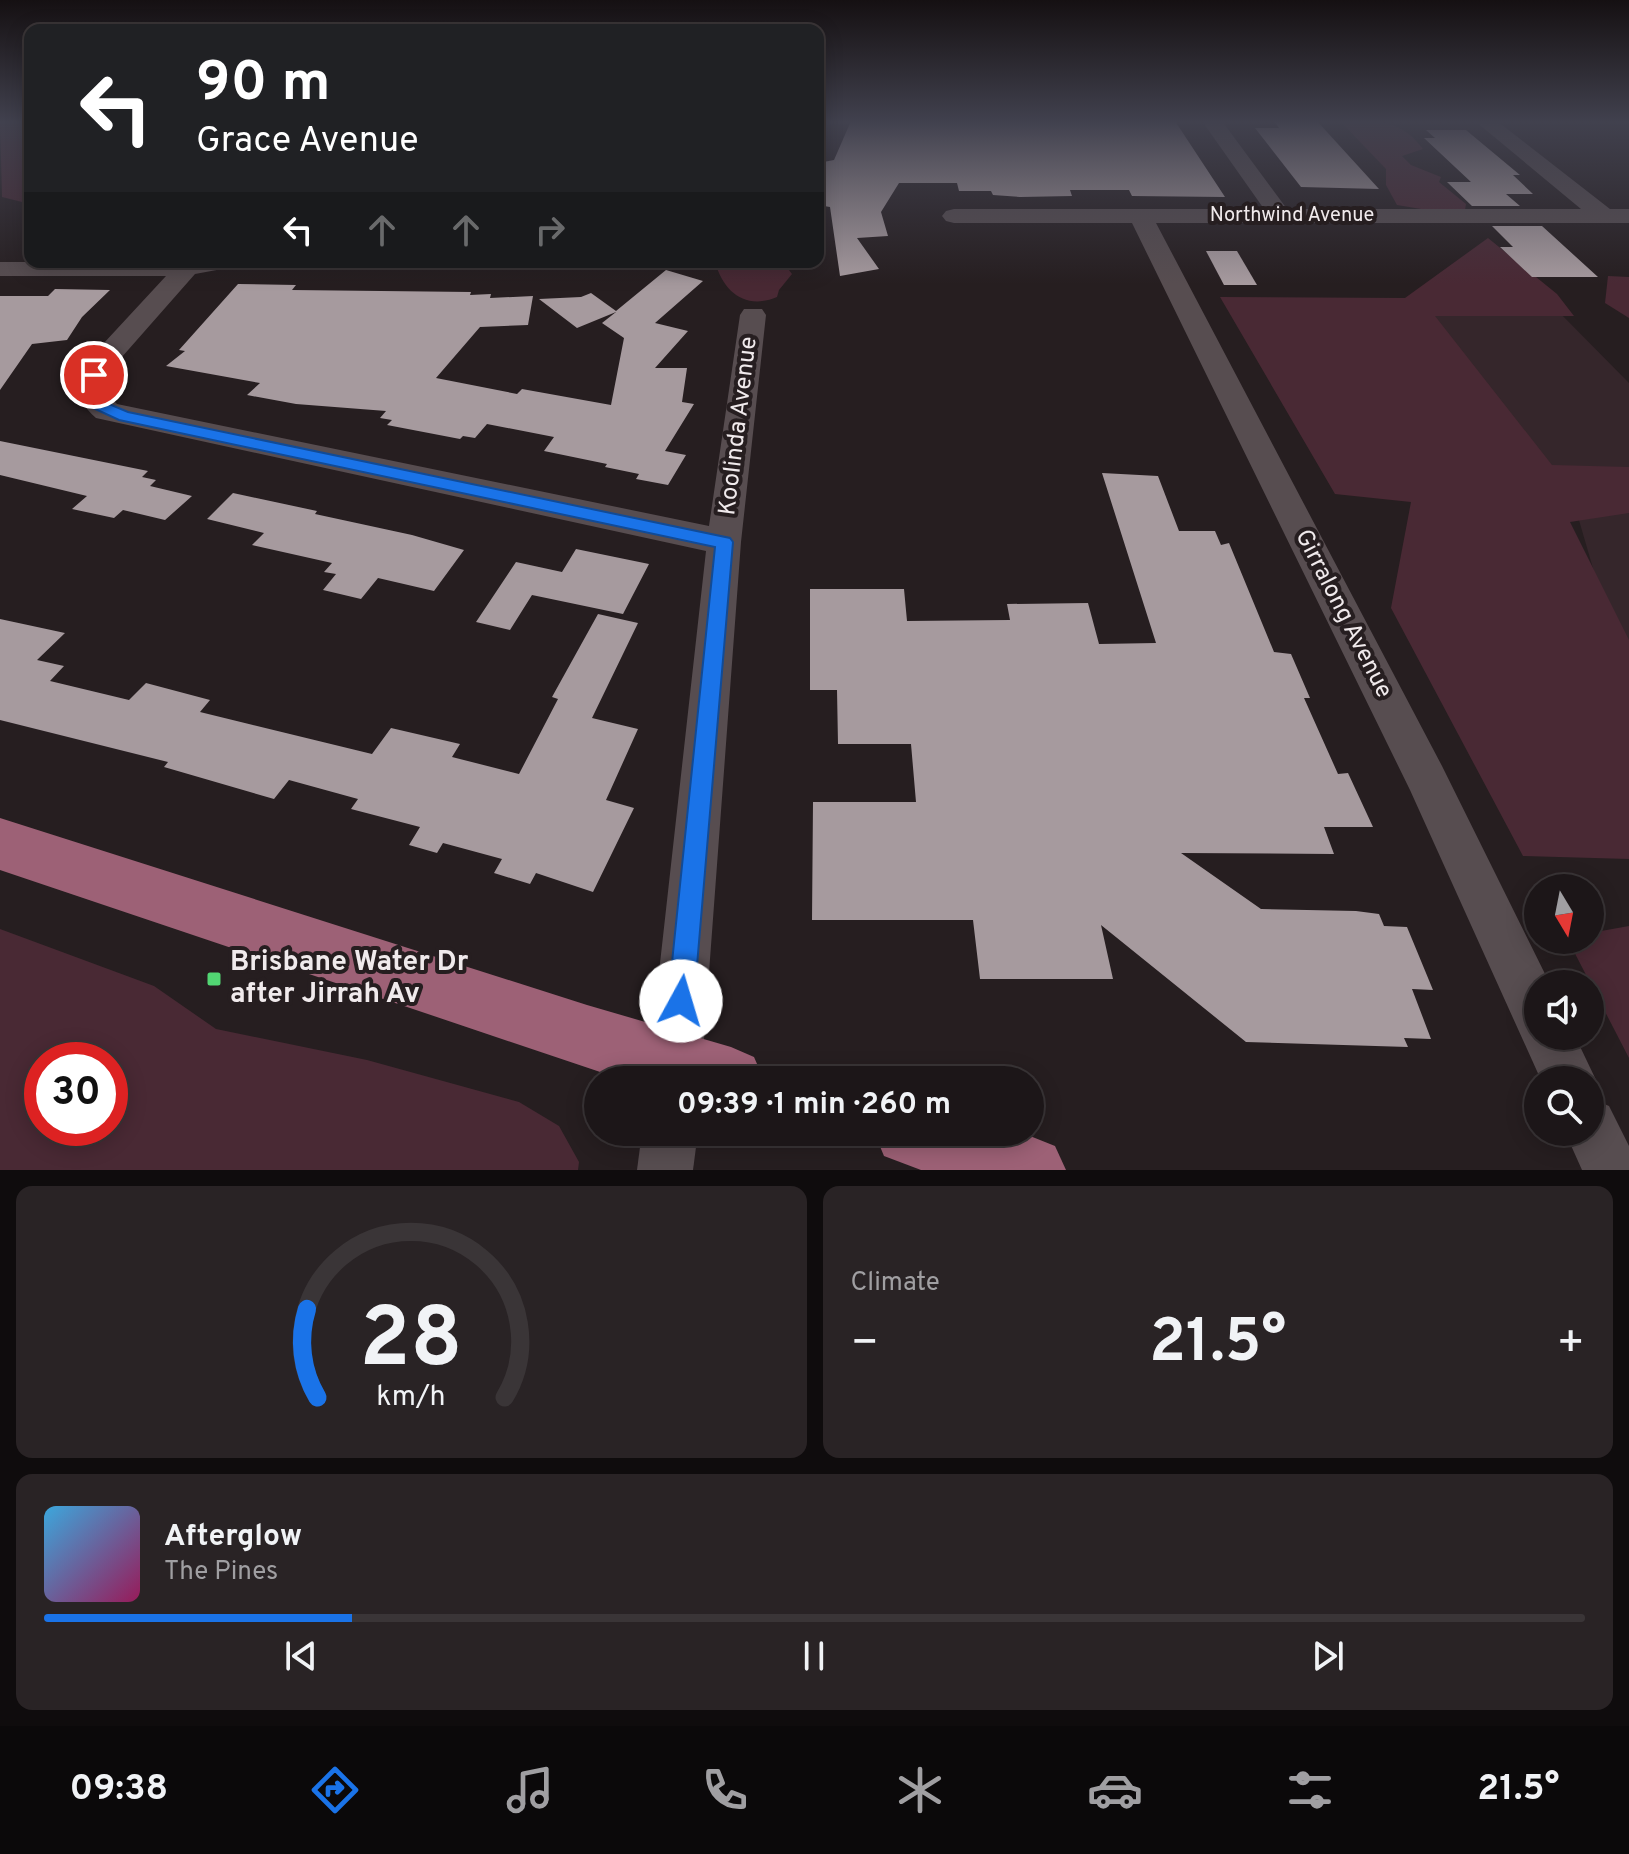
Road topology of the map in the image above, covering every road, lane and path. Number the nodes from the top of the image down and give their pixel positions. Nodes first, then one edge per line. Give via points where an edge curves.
1 (1251, 176) edge
2 (1553, 176) edge
3 (954, 216) dead end
4 (1280, 216) junction
5 (1604, 216) junction
6 (1629, 216) edge
7 (1141, 217) junction
8 (187, 268) joint
9 (0, 269) edge
10 (753, 315) dead end
11 (724, 542) junction
12 (0, 844) edge
13 (1524, 985) edge
14 (656, 1066) edge
15 (675, 1066) edge
16 (668, 1146) edge
17 (953, 1146) edge
18 (1600, 1146) edge
19 (665, 1170) edge
20 (1031, 1170) edge
21 (1611, 1170) edge

1 - 4 street
2 - 5 street
3 - 7 street, Northwind Avenue
4 - 5 street, Northwind Avenue
4 - 7 street, Northwind Avenue
5 - 6 street, Northwind Avenue
7 - 13 street, Girralong Avenue via 1420,766
8 - 9 street
8 - 11 street via 101,363 90,388 107,411
10 - 11 street, Koolinda Avenue
11 - 15 street, Koolinda Avenue
12 - 14 main road
16 - 19 street
17 - 20 main road
18 - 21 street

